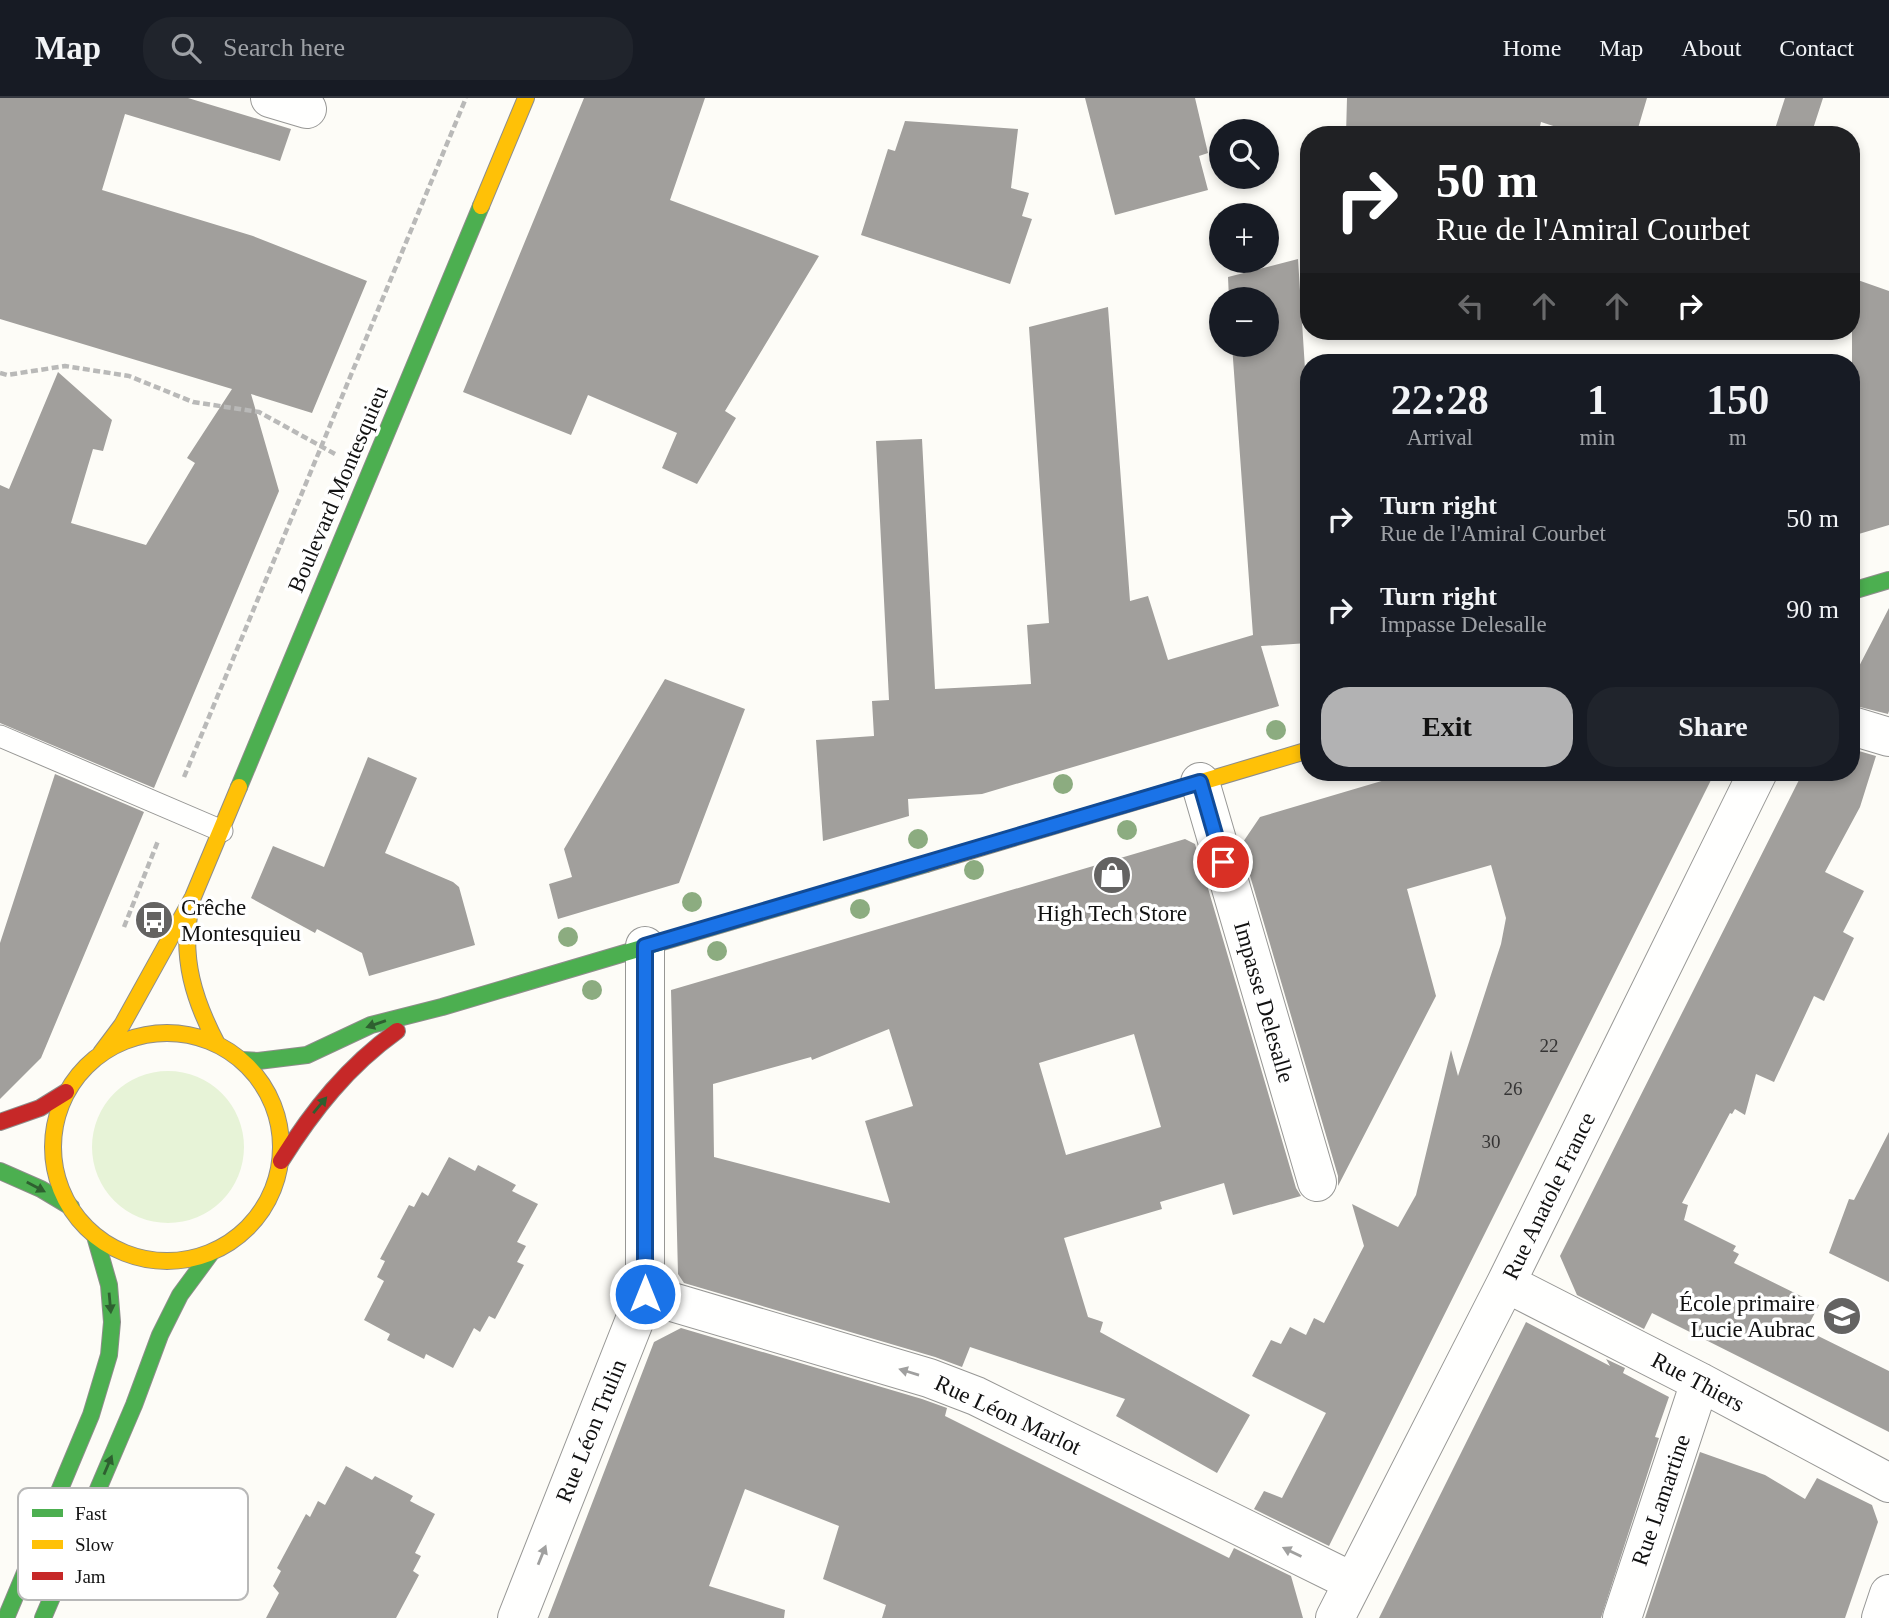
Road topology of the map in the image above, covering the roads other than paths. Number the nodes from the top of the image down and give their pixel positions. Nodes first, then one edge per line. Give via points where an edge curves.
1 (271, 98) edge
2 (526, 98) edge
3 (307, 109) dead end
4 (1889, 580) edge
5 (1860, 589) edge
6 (1860, 728) edge
7 (0, 736) edge
8 (1889, 737) edge
9 (1300, 753) edge
10 (1754, 781) edge
11 (1200, 782) junction
12 (222, 831) junction
13 (193, 897) junction
14 (645, 946) junction
15 (442, 1007) junction
16 (217, 1044) junction
17 (101, 1053) junction
18 (242, 1060) junction
19 (66, 1092) junction
20 (0, 1122) edge
21 (281, 1161) junction
22 (0, 1171) edge
23 (1317, 1182) dead end
24 (71, 1208) junction
25 (95, 1236) junction
26 (211, 1253) junction
27 (1506, 1283) junction
28 (645, 1294) junction
29 (1700, 1382) junction
30 (1889, 1483) edge
31 (60, 1488) edge
32 (99, 1488) edge
33 (1353, 1582) junction
34 (18, 1589) edge
35 (1889, 1594) edge
36 (51, 1600) edge
37 (6, 1618) edge
38 (43, 1618) edge
39 (517, 1618) edge
40 (1335, 1618) edge
41 (1622, 1618) edge
42 (1881, 1618) edge

1 - 3 street
2 - 12 main road, Boulevard Montesquieu
4 - 5 main road
6 - 8 street
7 - 12 lane
9 - 11 main road
10 - 27 street, Rue Anatole France
11 - 14 main road
11 - 23 street, Impasse Delesalle
12 - 13 main road, Boulevard Montesquieu
13 - 16 main road, Boulevard Montesquieu via 186,937 187,967 196,1001
13 - 17 main road, Boulevard Montesquieu via 122,1025
14 - 15 main road
14 - 28 street, Rue Léon Trulin
15 -> 18 main road via 371,1025 307,1055
21 -> 15 main road via 310,1116 362,1056 401,1028
16 - 17 main road via 188,1034 158,1032 128,1039
16 - 18 main road
17 - 19 main road
18 - 21 main road via 261,1081 274,1106 281,1133
19 - 20 main road via 40,1108
19 - 24 main road via 56,1120 53,1150 58,1180
21 - 26 main road via 262,1211 234,1240
22 -> 24 main road
24 - 25 main road
25 - 26 main road via 118,1251 158,1261
25 -> 31 main road via 109,1285 109,1355 91,1415
32 -> 26 main road via 160,1335 180,1295
27 - 29 street, Rue Thiers
27 - 33 street, Rue Anatole France
33 -> 28 street, Rue Léon Marlot via 976,1396
39 -> 28 street, Rue Léon Trulin
29 - 30 street, Rue Thiers
29 - 41 street, Rue Lamartine
33 - 40 street, Rue Anatole France
34 -> 37 main road
35 - 42 street
38 -> 36 main road

